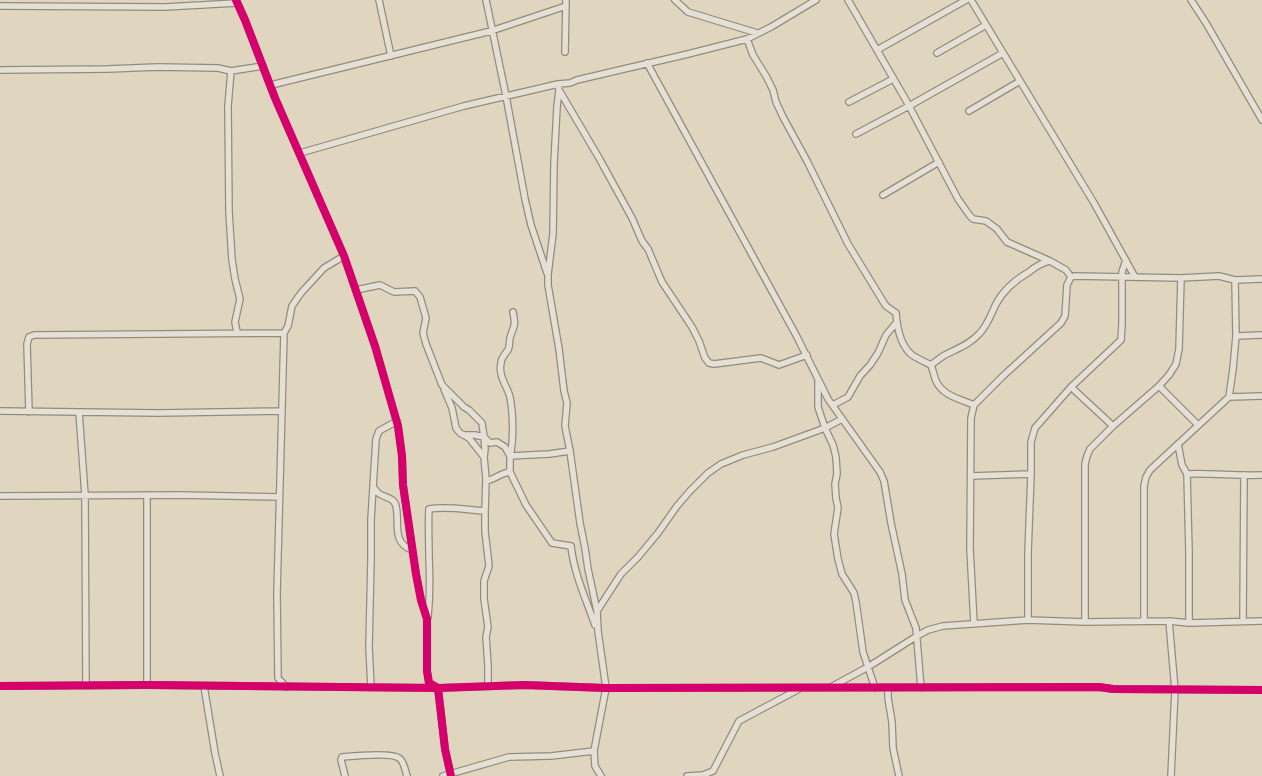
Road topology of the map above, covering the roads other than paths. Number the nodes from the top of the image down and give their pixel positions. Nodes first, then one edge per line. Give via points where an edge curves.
1 (379, 0) edge
2 (486, 0) edge
3 (675, 0) edge
4 (816, 0) edge
5 (848, 0) edge
6 (966, 0) edge
7 (971, 0) edge
8 (1191, 0) edge
9 (237, 1) edge
10 (566, 3) edge
11 (0, 6) edge
12 (986, 25) junction
13 (491, 31) junction
14 (757, 33) junction
15 (747, 39) junction
16 (877, 50) junction
17 (565, 52) dead end
18 (937, 53) dead end
19 (1003, 53) junction
20 (392, 56) junction
21 (647, 63) junction
22 (263, 66) junction
23 (0, 70) edge
24 (231, 71) junction
25 (893, 79) junction
26 (1020, 81) junction
27 (270, 85) junction
28 (559, 87) junction
29 (506, 96) junction
30 (849, 102) dead end
31 (909, 106) junction
32 (969, 111) dead end
33 (1262, 120) edge
34 (856, 134) dead end
35 (300, 153) junction
36 (939, 162) junction
37 (883, 194) dead end
38 (344, 256) junction
39 (1126, 260) junction
40 (1050, 261) junction
41 (548, 274) junction
42 (1071, 277) junction
43 (1122, 277) junction
44 (1135, 277) junction
45 (1181, 278) junction
46 (1262, 279) edge
47 (1235, 280) junction
48 (356, 290) junction
49 (514, 312) dead end
50 (897, 322) junction
51 (237, 332) junction
52 (284, 332) junction
53 (1262, 335) edge
54 (1236, 336) junction
55 (807, 355) junction
56 (930, 365) junction
57 (818, 379) junction
58 (442, 385) junction
59 (1159, 386) junction
60 (1071, 387) junction
61 (1262, 396) edge
62 (1229, 397) junction
63 (832, 405) junction
64 (974, 405) junction
65 (282, 411) junction
66 (0, 412) edge
67 (30, 412) junction
68 (79, 412) junction
69 (842, 419) junction
70 (397, 421) junction
71 (1198, 425) junction
72 (1113, 426) junction
73 (825, 428) junction
74 (465, 436) junction
75 (484, 437) junction
76 (1178, 444) junction
77 (570, 451) junction
78 (510, 456) junction
79 (484, 457) junction
80 (510, 472) junction
81 (1031, 474) junction
82 (1187, 474) junction
83 (1244, 475) junction
84 (1262, 475) edge
85 (971, 476) junction
86 (486, 481) junction
87 (373, 487) junction
88 (85, 495) junction
89 (147, 495) junction
90 (0, 496) edge
91 (279, 497) junction
92 (485, 511) junction
93 (412, 550) junction
94 (596, 611) junction
95 (427, 619) junction
96 (1028, 620) junction
97 (1144, 621) junction
98 (1169, 621) junction
99 (1243, 621) junction
100 (1262, 621) edge
101 (1085, 622) junction
102 (1189, 623) junction
103 (974, 624) junction
104 (598, 631) junction
105 (917, 636) junction
106 (868, 667) junction
107 (86, 685) junction
108 (147, 685) junction
109 (0, 686) edge
110 (204, 686) junction
111 (488, 686) junction
112 (286, 687) junction
113 (371, 688) junction
114 (438, 688) junction
115 (606, 688) junction
116 (801, 688) junction
117 (830, 688) junction
118 (875, 688) junction
119 (888, 688) junction
120 (921, 688) junction
121 (1175, 690) junction
122 (1262, 690) edge
123 (594, 751) junction
124 (451, 775) edge
125 (220, 776) edge
126 (345, 776) edge
127 (407, 776) edge
128 (443, 776) edge
129 (601, 776) edge
130 (688, 776) edge
131 (899, 776) edge
132 (1171, 776) edge

1 - 20 street
2 - 13 street
3 - 14 street via 688,12
4 - 14 street
5 - 16 street
6 - 16 street
7 - 12 street
8 - 33 street
9 - 11 street via 165,7
9 - 22 street
10 - 13 street
10 - 17 street
12 - 18 street
12 - 19 street
13 - 20 street
13 - 29 street
14 - 15 street
15 - 21 street
15 - 50 street via 848,244 886,306 896,313
16 - 25 street
19 - 26 street
19 - 31 street
20 - 27 street
21 - 28 street
21 - 55 street
22 - 24 street
22 - 27 street
23 - 24 street via 158,67
24 - 51 street via 228,106 229,212 232,260 240,299 235,322
25 - 30 street
25 - 31 street
26 - 32 street
26 - 39 street
27 - 35 street
28 - 29 street
28 - 41 street via 553,234
28 - 55 street via 648,249 662,282 692,327 709,363 761,358 779,365
29 - 35 street
29 - 41 street via 524,199
31 - 34 street
31 - 36 street
35 - 38 street
36 - 37 street
36 - 40 street via 958,199 973,219 997,229 1007,242
38 - 48 street
38 - 52 street via 324,268 301,293 292,306
39 - 43 street
39 - 44 street
40 - 42 street via 1066,270
40 - 56 street via 1008,286 988,322 974,339
41 - 77 street via 567,403 564,426
42 - 43 street
42 - 64 street via 1061,323
43 - 44 street
43 - 60 street via 1121,340
44 - 45 street
45 - 47 street via 1219,276
45 - 59 street via 1176,364
46 - 47 street
47 - 54 street
48 - 58 street via 380,285 394,292 412,290 417,293 426,318 424,338
48 - 70 street
49 - 78 street via 516,325 500,363 510,400
50 - 56 street via 907,349
50 - 63 street via 848,397
51 - 52 street
51 - 67 street via 34,335 27,344
52 - 65 street
53 - 54 street
54 - 62 street
55 - 57 street
56 - 64 street via 936,381 945,392
57 - 63 street
57 - 73 street via 818,407
58 - 74 street via 456,428
58 - 75 street via 482,423
59 - 71 street
59 - 72 street
60 - 72 street
60 - 81 street via 1035,428 1031,442
61 - 62 street
62 - 71 street
63 - 69 street
64 - 85 street
65 - 68 street
65 - 91 street
66 - 67 street
67 - 68 street
68 - 88 street
69 - 73 street
69 - 105 street via 884,481 905,600
70 - 87 street via 379,431 376,439
70 - 93 street
71 - 76 street
72 - 101 street via 1090,449 1085,464
73 - 94 street via 743,455 708,473 621,574
73 - 106 street via 836,457 838,508 834,534 838,559 842,574 854,593
74 - 75 street
74 - 79 street
75 - 78 street via 490,443 497,442 505,447
75 - 79 street
76 - 82 street
76 - 97 street via 1150,470 1144,486
77 - 78 street
77 - 94 street
78 - 80 street
79 - 86 street
80 - 86 street
80 - 104 street via 526,505 552,543 571,546 579,580
81 - 85 street
81 - 96 street
82 - 83 street
82 - 102 street
83 - 84 street
83 - 99 street
85 - 103 street
86 - 92 street
87 - 93 street via 396,504 399,538 406,548
87 - 113 street
88 - 89 street
88 - 90 street
88 - 107 street
89 - 91 street
89 - 108 street
91 - 112 street via 278,678
92 - 95 street via 429,509
92 - 111 street via 488,566 484,600 488,627
93 - 95 street
94 - 104 street
95 - 114 street via 428,677 429,683
96 - 101 street
96 - 103 street
97 - 98 street
97 - 101 street
98 - 102 street
98 - 121 street
99 - 100 street
99 - 102 street
103 - 105 street via 943,626
104 - 115 street
105 - 106 street
105 - 120 street
106 - 117 street
106 - 118 street
107 - 108 street
107 - 109 street
108 - 110 street
110 - 112 street
110 - 125 street
111 - 114 street
111 - 115 street
112 - 113 street
113 - 114 street
114 - 124 street
115 - 116 street
115 - 123 street
116 - 117 street
116 - 130 street via 739,721 713,771
117 - 118 street
118 - 119 street
119 - 120 street
119 - 131 street
120 - 121 street
121 - 122 street
121 - 132 street
123 - 124 street via 509,757
123 - 129 street via 595,766
124 - 128 street
126 - 127 street via 342,757 389,755 401,760

